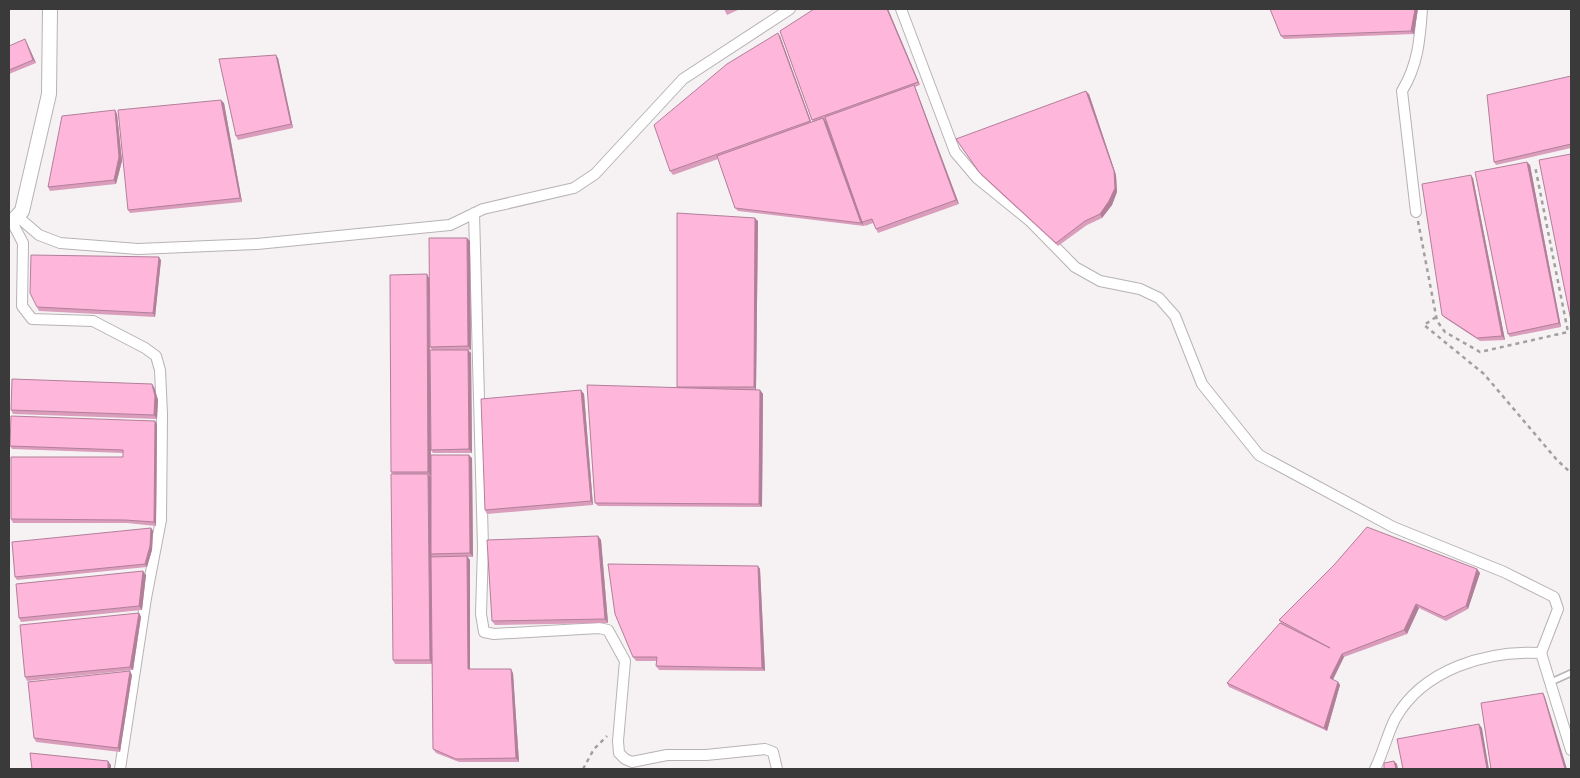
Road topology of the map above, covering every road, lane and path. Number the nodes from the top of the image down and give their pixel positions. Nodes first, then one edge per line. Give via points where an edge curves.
1 (50, 9) edge
2 (790, 9) edge
3 (901, 9) edge
4 (1422, 9) edge
5 (1535, 166) dead end
6 (1416, 212) joint
7 (474, 213) junction
8 (13, 220) edge
9 (1436, 317) junction
10 (1571, 473) edge
11 (1541, 653) junction
12 (1571, 673) edge
13 (1552, 682) junction
14 (619, 725) junction
15 (1571, 750) edge
16 (120, 769) edge
17 (583, 769) edge
18 (777, 769) edge
19 (1375, 769) edge

1 - 8 street via 49,94 22,211
2 - 7 street via 683,79 588,179 574,188
3 - 11 street via 955,152 977,178 1030,220 1075,267 1100,281 1140,289 1159,298 1175,316 1202,384 1259,455 1393,528 1504,572 1554,597 1558,609
4 - 6 street via 1420,46 1412,74 1402,91
5 - 9 path via 1568,332 1480,352 1445,332
6 - 9 path
7 - 8 street via 450,225 378,233 257,244 138,248 60,242
7 - 14 street via 481,614 484,632 608,630 624,661
8 - 16 street via 23,243 22,306 32,319 93,321 156,356 160,370 161,520
9 - 10 path via 1424,325 1484,374
11 - 13 street
11 - 19 street via 1516,651 1472,661 1428,681 1411,697 1395,720
12 - 13 lane
13 - 15 street
14 - 17 path via 594,749
14 - 18 street via 619,753 632,762 667,755 706,756 765,749 773,752

